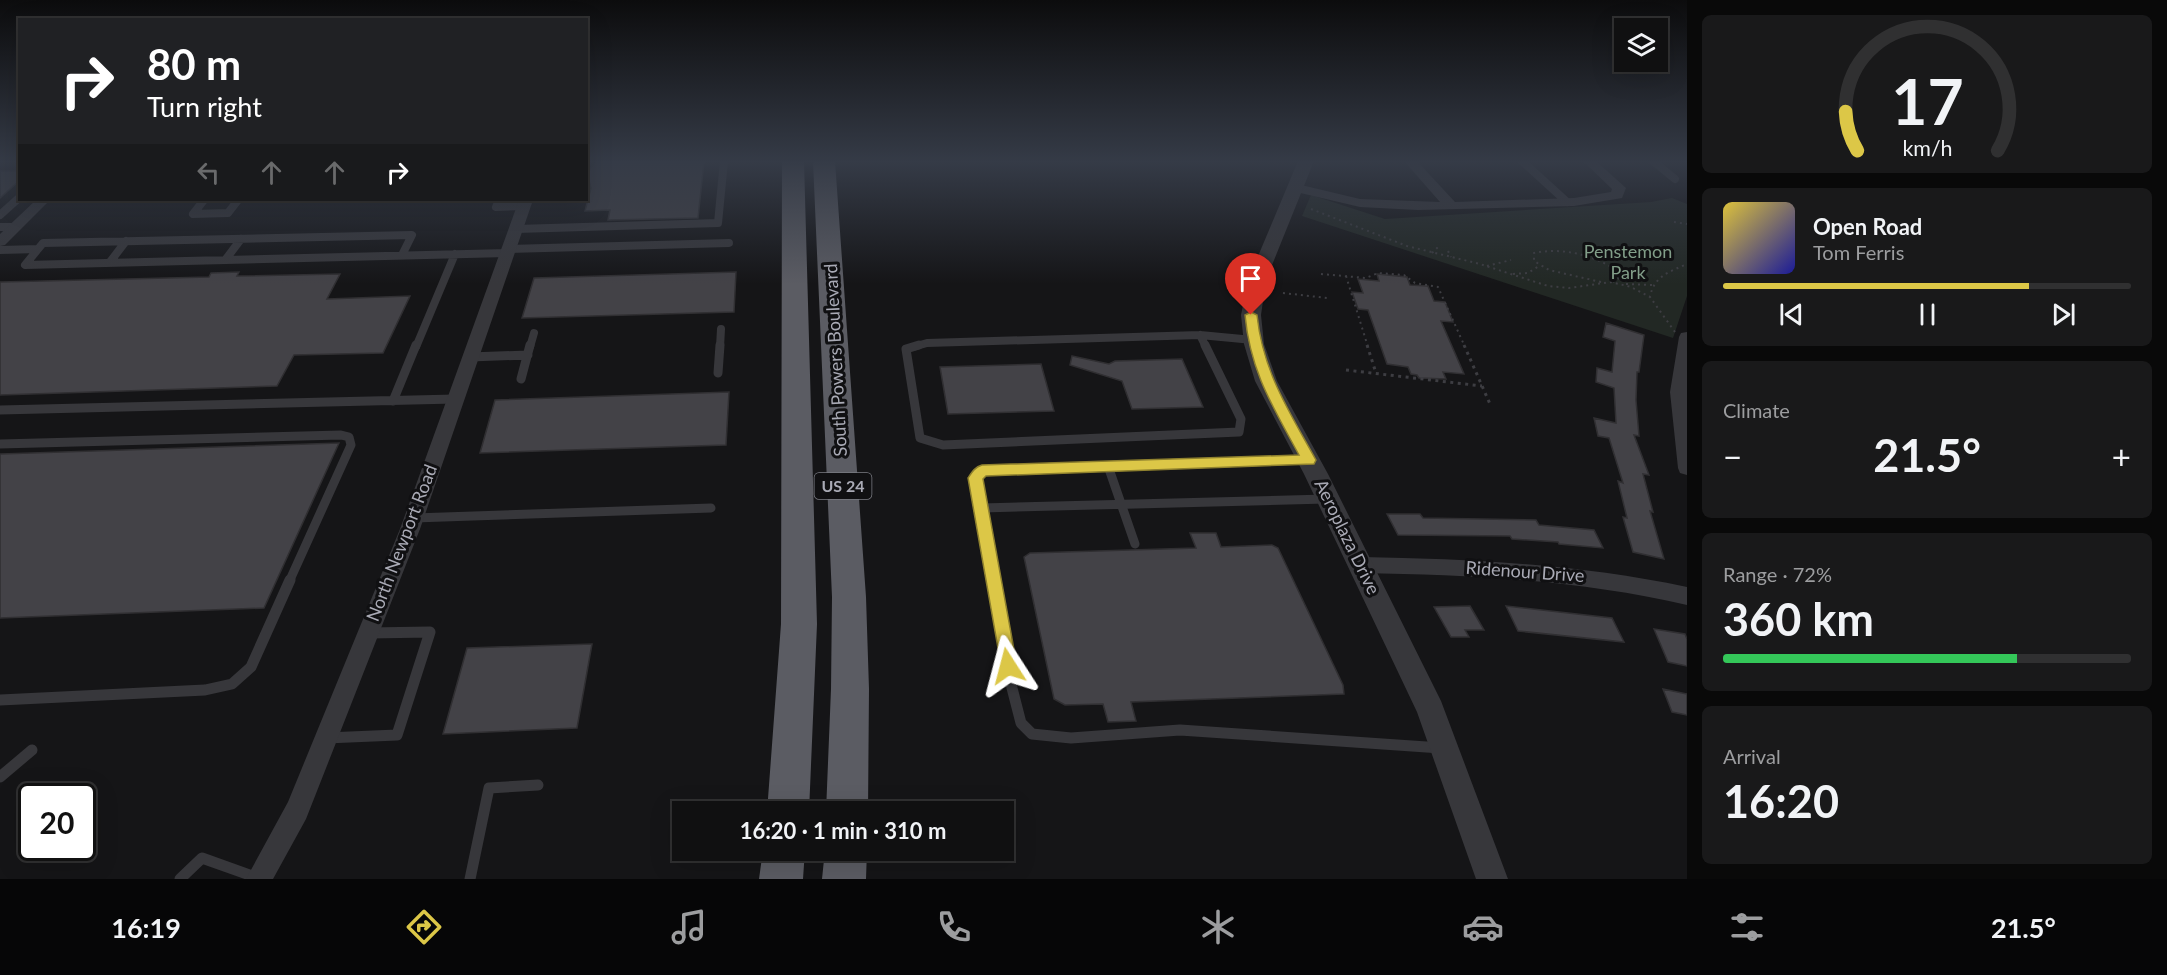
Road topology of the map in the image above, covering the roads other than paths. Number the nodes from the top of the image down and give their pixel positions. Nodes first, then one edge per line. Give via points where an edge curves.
1 (14, 202) edge
2 (41, 202) edge
3 (202, 202) edge
4 (236, 202) edge
5 (498, 202) edge
6 (720, 202) edge
7 (794, 202) edge
8 (826, 202) edge
9 (1291, 202) edge
10 (1357, 202) edge
11 (1447, 202) edge
12 (1567, 202) edge
13 (525, 203) edge
14 (1450, 205) junction
15 (0, 215) edge
16 (0, 227) edge
17 (15, 227) junction
18 (516, 229) junction
19 (240, 239) junction
20 (126, 242) junction
21 (0, 243) edge
22 (729, 243) dead end
23 (0, 249) edge
24 (39, 249) junction
25 (508, 251) junction
26 (455, 254) junction
27 (402, 255) junction
28 (226, 259) junction
29 (110, 262) junction
30 (721, 329) dead end
31 (534, 333) dead end
32 (1681, 334) edge
33 (1200, 335) junction
34 (1253, 340) junction
35 (528, 355) junction
36 (470, 357) junction
37 (718, 373) dead end
38 (521, 379) dead end
39 (456, 399) junction
40 (393, 400) junction
41 (0, 410) edge
42 (1684, 424) edge
43 (0, 444) edge
44 (1309, 460) junction
45 (1108, 466) junction
46 (1687, 468) edge
47 (1329, 499) junction
48 (1121, 504) junction
49 (711, 508) dead end
50 (982, 508) junction
51 (413, 518) junction
52 (1135, 544) dead end
53 (1362, 565) junction
54 (1687, 596) edge
55 (368, 633) junction
56 (0, 699) edge
57 (327, 738) junction
58 (1446, 748) junction
59 (32, 750) dead end
60 (0, 777) edge
61 (538, 785) dead end
62 (789, 801) edge
63 (847, 801) edge
64 (783, 861) edge
65 (845, 861) edge
66 (180, 879) edge
67 (260, 879) edge
68 (470, 879) edge
69 (781, 879) edge
70 (844, 879) edge
71 (1492, 879) edge

1 - 15 lane
2 - 17 street
3 - 4 lane via 192,214 228,213
5 - 13 lane via 496,207
6 - 18 lane via 718,223
7 - 62 highway, South Powers Boulevard / US 24 via 799,624
8 - 63 highway, South Powers Boulevard / US 24 via 849,597
9 - 34 street, Aeroplaza Drive via 1257,280 1251,315
10 - 14 street
11 - 14 street
12 - 14 street
13 - 18 street, North Newport Road
16 - 17 lane
17 - 21 street
18 - 25 street, North Newport Road
19 - 20 lane
19 - 27 lane via 412,235
19 - 28 lane
20 - 24 lane via 43,243
20 - 29 lane
22 - 25 lane
23 - 24 lane
24 - 29 lane via 25,265
25 - 26 lane
25 - 36 street, North Newport Road
26 - 27 lane
26 - 40 lane
27 - 28 lane
28 - 29 lane
30 - 37 lane
31 - 35 lane
32 - 42 street via 1679,392
33 - 33 lane via 927,343 906,349 920,438 943,445 1239,432 1241,419
33 - 34 lane
34 - 44 street, Aeroplaza Drive via 1266,381
35 - 36 lane
35 - 38 lane
36 - 39 street, North Newport Road
39 - 40 lane
39 - 51 street, North Newport Road
40 - 41 lane
42 - 46 street
43 - 56 lane via 341,435 349,437 351,445 251,667 232,684 205,690
44 - 45 lane
44 - 47 street, Aeroplaza Drive
45 - 48 lane
45 - 50 lane via 982,470 975,478
47 - 48 lane
47 - 53 street, Aeroplaza Drive
48 - 50 lane
48 - 52 lane
49 - 51 lane
50 - 58 lane via 1012,688 1021,723 1032,734 1071,738 1180,730
51 - 55 street, North Newport Road
53 - 54 street, Ridenour Drive via 1539,571 1624,582
53 - 58 street, Aeroplaza Drive
55 - 57 street, North Newport Road
55 - 57 lane via 430,632 397,735
57 - 67 street, North Newport Road via 297,810
58 - 71 street, Aeroplaza Drive
59 - 60 lane
61 - 68 lane via 489,788
64 - 69 highway
65 - 70 highway
66 - 67 lane via 201,858

